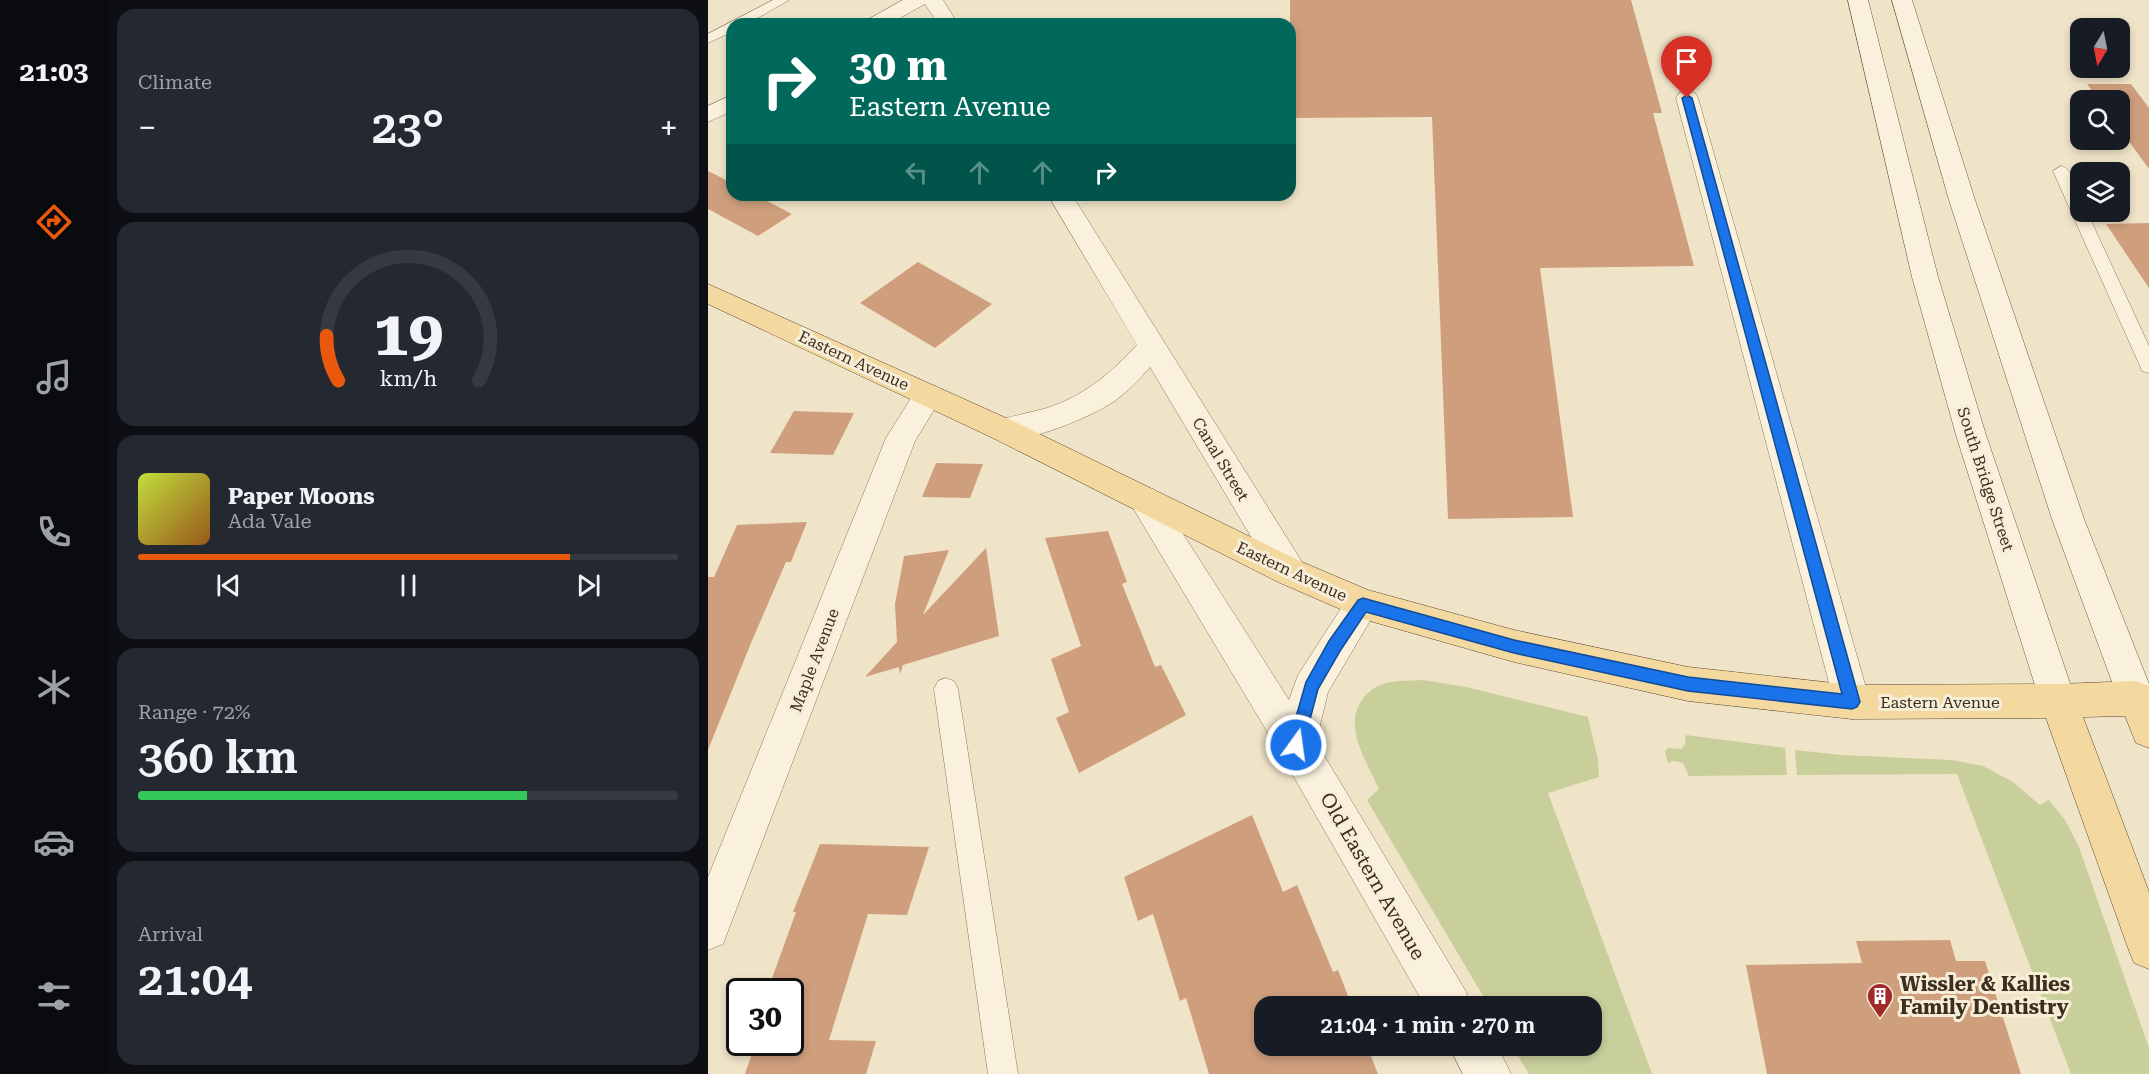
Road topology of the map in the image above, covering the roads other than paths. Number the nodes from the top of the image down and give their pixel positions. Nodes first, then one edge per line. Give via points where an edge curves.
1 (783, 0) edge
2 (918, 0) edge
3 (933, 0) edge
4 (1858, 0) edge
5 (1902, 0) edge
6 (748, 18) edge
7 (885, 18) edge
8 (944, 18) edge
9 (726, 30) edge
10 (708, 39) edge
11 (1687, 98) dead end
12 (726, 105) edge
13 (708, 115) edge
14 (2061, 171) dead end
15 (1064, 201) edge
16 (708, 293) edge
17 (1152, 346) junction
18 (2149, 366) edge
19 (928, 395) junction
20 (1004, 430) junction
21 (1144, 499) junction
22 (1290, 572) junction
23 (1363, 604) junction
24 (946, 689) dead end
25 (2058, 701) junction
26 (1852, 702) junction
27 (2145, 708) edge
28 (1296, 745) junction
29 (708, 929) edge
30 (2149, 948) edge
31 (1443, 996) edge
32 (1478, 1056) edge
33 (1003, 1074) edge
34 (1488, 1074) edge

1 - 6 lane
2 - 7 street
3 - 8 street
4 - 25 street, South Bridge Street via 1924,277
5 - 27 street via 1962,201 2064,508
9 - 10 lane
11 - 26 street
12 - 13 street
14 - 18 lane
15 - 17 street, Canal Street
16 - 19 main road, Eastern Avenue
17 - 20 street via 1118,382 1083,406 1050,420
17 - 22 street, Canal Street
19 - 20 main road, Eastern Avenue
19 - 29 street, Maple Avenue via 901,438
20 - 21 main road, Eastern Avenue
21 - 22 main road, Eastern Avenue
21 - 28 street, Old Eastern Avenue
22 - 23 main road, Eastern Avenue
23 - 26 main road, Eastern Avenue via 1514,646 1688,684
23 - 28 street via 1311,687
24 - 33 lane
25 - 26 main road, Eastern Avenue
25 - 27 main road, Eastern Avenue
25 - 30 main road, South Bridge Street
28 - 31 street, Old Eastern Avenue
32 - 34 street

